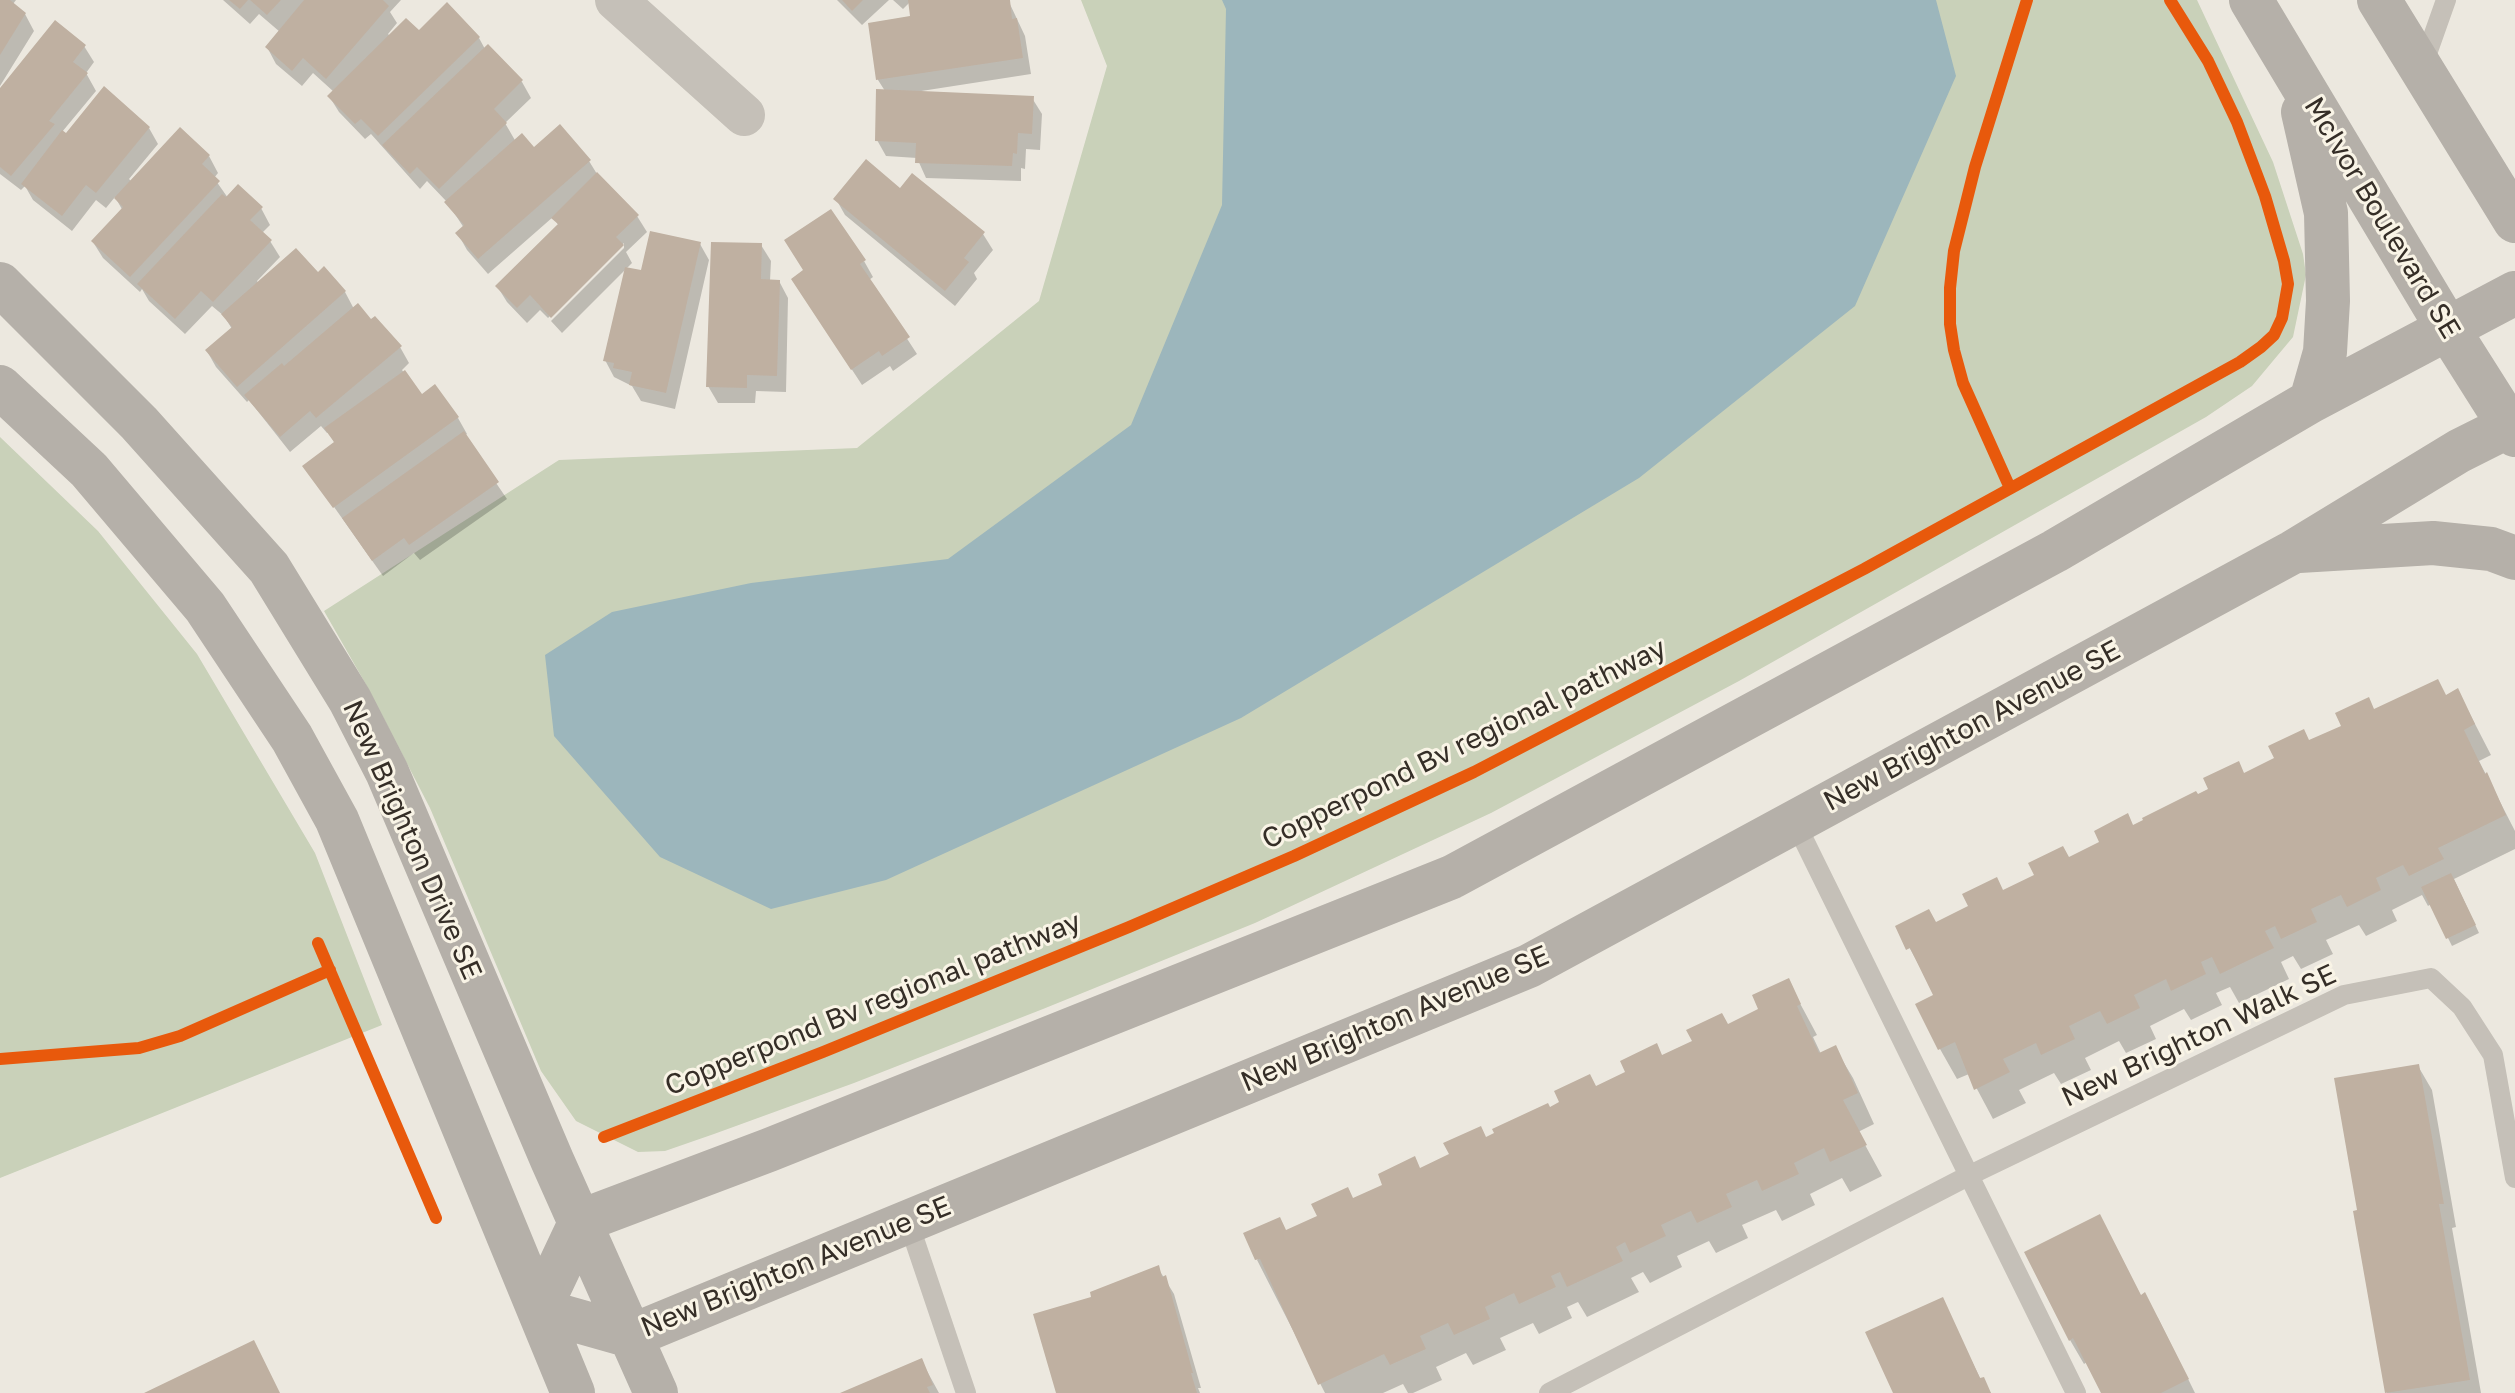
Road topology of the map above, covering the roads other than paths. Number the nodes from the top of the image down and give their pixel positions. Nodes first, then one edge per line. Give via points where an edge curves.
1 (616, 0) edge
2 (2251, 0) edge
3 (2379, 0) edge
4 (2446, 0) edge
5 (2421, 69) junction
6 (2294, 71) junction
7 (744, 115) dead end
8 (2515, 221) edge
9 (0, 284) edge
10 (2515, 293) edge
11 (2448, 329) junction
12 (0, 387) edge
13 (2311, 401) junction
14 (2513, 428) edge
15 (2293, 552) junction
16 (2515, 558) edge
17 (1795, 822) junction
18 (1968, 1176) junction
19 (2515, 1178) edge
20 (581, 1221) junction
21 (908, 1221) junction
22 (539, 1310) junction
23 (631, 1336) junction
24 (573, 1393) edge
25 (656, 1393) edge
26 (966, 1393) edge
27 (1549, 1393) edge
28 (2076, 1393) edge

1 - 7 street
2 - 6 street, McIvor Boulevard SE
3 - 5 street
4 - 5 lane
5 - 8 street
6 - 11 street, McIvor Boulevard SE
6 - 13 street via 2326,213 2325,352
9 - 20 street, New Brighton Drive SE via 139,423 269,568 350,700 387,772
10 - 11 street
11 - 13 street
11 - 14 street, McIvor Boulevard SE
12 - 22 street via 89,470 205,607 292,738 337,820
13 - 20 street via 2055,551 1452,877
14 - 15 street, New Brighton Avenue SE via 2459,451
15 - 16 street via 2433,543 2491,549
15 - 17 street, New Brighton Avenue SE
17 - 18 lane
17 - 21 street, New Brighton Avenue SE via 1529,966
18 - 19 lane, New Brighton Walk SE via 2344,995 2431,978 2462,1007 2493,1055
18 - 27 lane, New Brighton Walk SE
18 - 28 lane
20 - 22 street
20 - 23 street, New Brighton Drive SE
21 - 23 street, New Brighton Avenue SE
21 - 26 lane
22 - 23 street, New Brighton Avenue SE
22 - 24 street
23 - 25 street, New Brighton Drive SE

